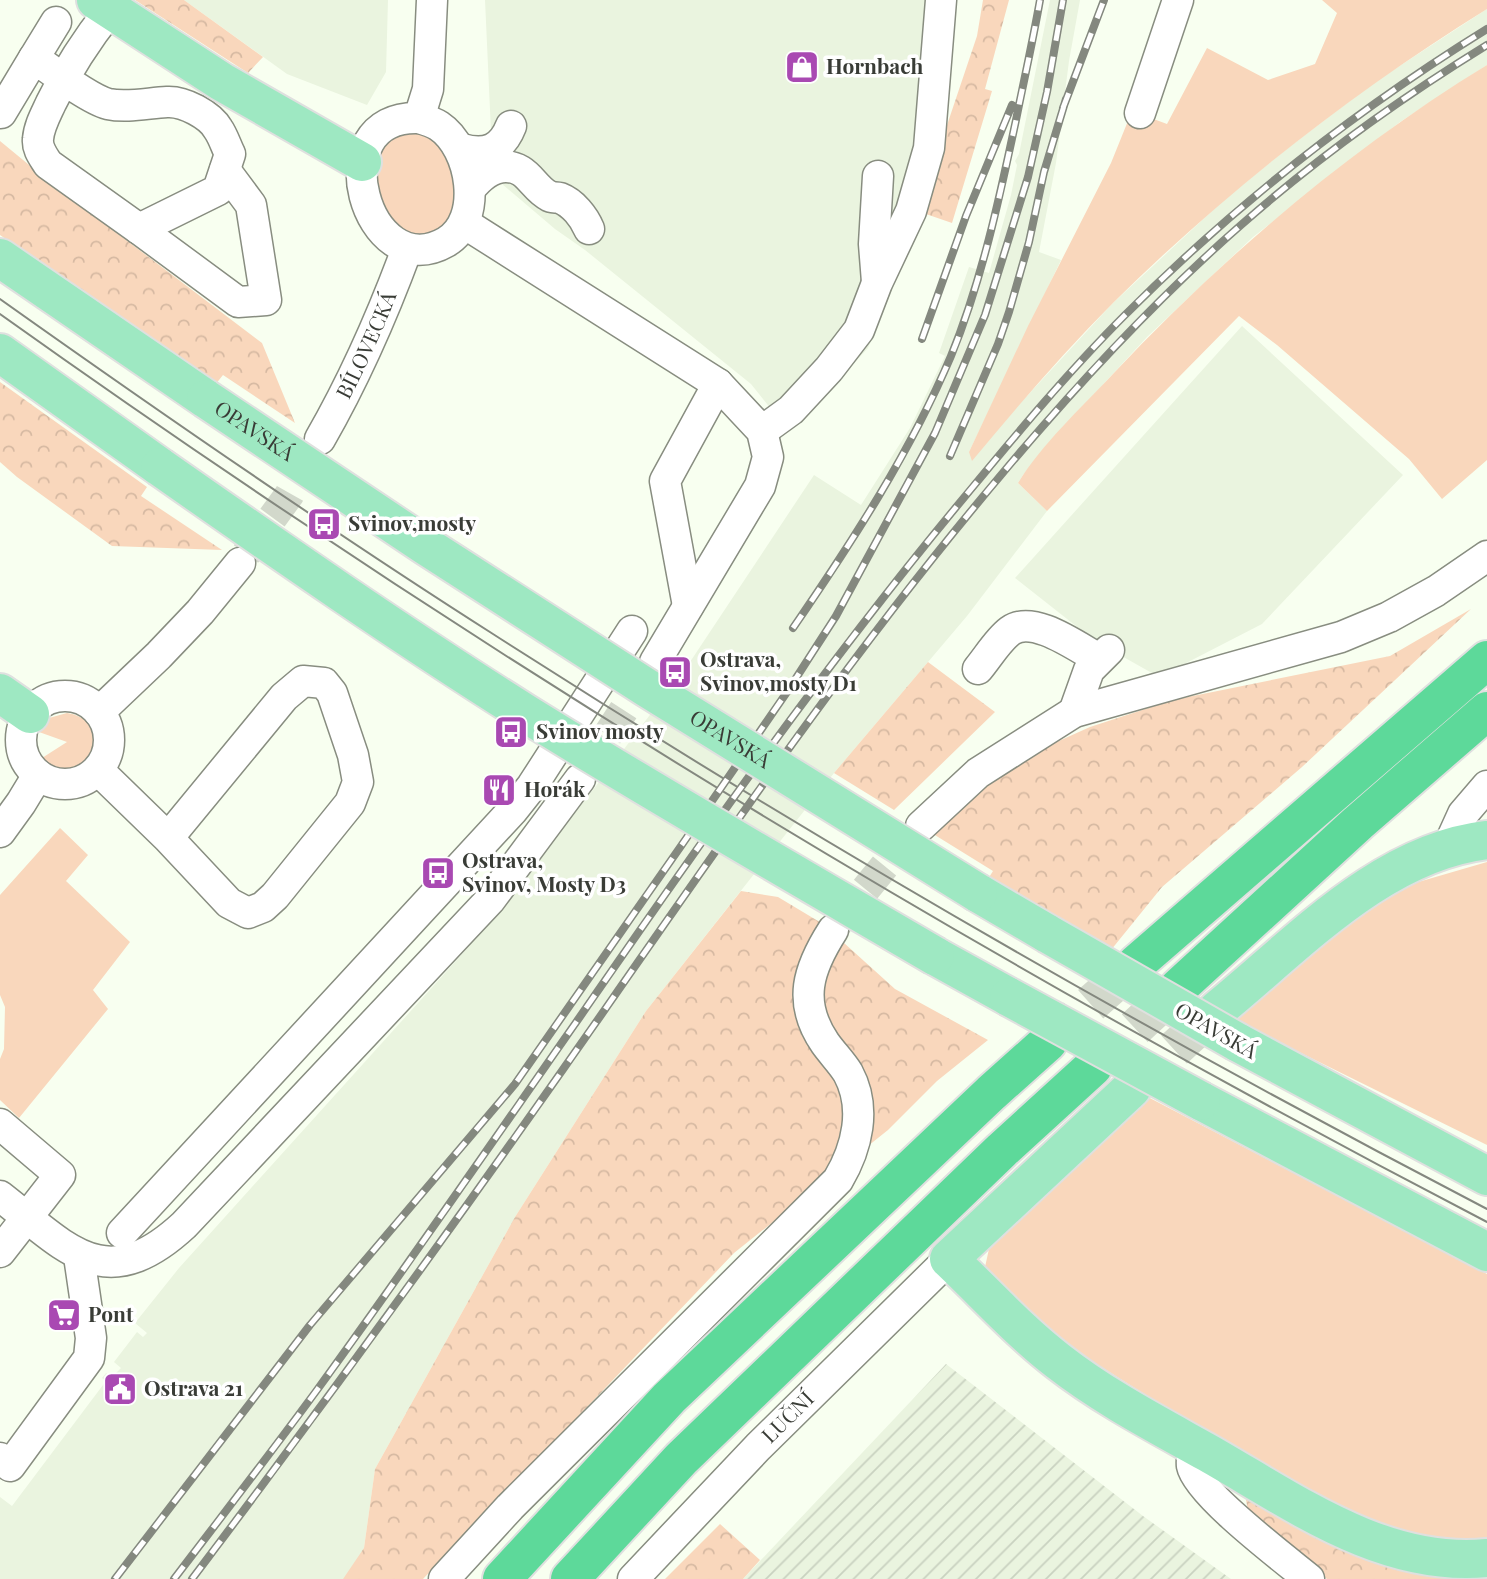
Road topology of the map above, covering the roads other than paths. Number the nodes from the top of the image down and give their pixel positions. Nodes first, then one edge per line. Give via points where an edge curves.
1 (432, 0) edge
2 (941, 0) edge
3 (1178, 0) edge
4 (103, 4) edge
5 (56, 22) dead end
6 (34, 58) junction
7 (64, 78) junction
8 (1, 113) edge
9 (1140, 113) dead end
10 (419, 118) junction
11 (511, 126) dead end
12 (456, 147) junction
13 (362, 162) junction
14 (225, 170) junction
15 (878, 176) dead end
16 (470, 189) junction
17 (464, 223) junction
18 (139, 229) junction
19 (589, 229) dead end
20 (407, 248) junction
21 (0, 258) edge
22 (877, 283) junction
23 (0, 353) edge
24 (718, 384) junction
25 (762, 431) junction
26 (320, 439) tunnel mouth
27 (1487, 556) edge
28 (240, 563) tunnel mouth
29 (688, 606) junction
30 (632, 631) dead end
31 (1487, 660) edge
32 (655, 662) tunnel mouth
33 (978, 669) dead end
34 (15, 704) edge
35 (1487, 711) edge
36 (99, 712) junction
37 (1074, 712) junction
38 (97, 770) junction
39 (38, 775) junction
40 (580, 779) tunnel mouth
41 (1487, 786) edge
42 (921, 827) tunnel mouth
43 (0, 832) edge
44 (168, 838) junction
45 (1487, 840) edge
46 (1448, 847) junction
47 (833, 930) tunnel mouth
48 (1136, 964) tunnel mouth
49 (1178, 988) tunnel mouth
50 (1217, 1010) tunnel mouth
51 (1048, 1042) tunnel mouth
52 (1093, 1067) tunnel mouth
53 (1132, 1088) tunnel mouth
54 (0, 1124) edge
55 (1487, 1176) edge
56 (0, 1196) edge
57 (27, 1217) junction
58 (122, 1233) dead end
59 (0, 1252) edge
60 (1487, 1252) edge
61 (79, 1256) junction
62 (949, 1259) junction
63 (1193, 1445) junction
64 (0, 1458) edge
65 (1487, 1558) edge
66 (444, 1579) edge
67 (502, 1579) edge
68 (570, 1579) edge
69 (633, 1579) edge
70 (1309, 1579) edge

1 - 10 street via 428,89
2 - 22 street via 929,148 911,211
3 - 9 street
4 - 7 street
4 - 13 main road via 222,82
5 - 6 street
6 - 7 street
6 - 8 street
7 - 14 street via 106,103 172,101 194,109 217,127 230,153
7 - 18 street via 41,125 39,150 48,164
10 - 12 street via 438,125
10 - 13 street via 398,119 380,129
11 - 12 street via 507,138 487,152
12 - 16 street
13 - 20 street via 365,196 373,218 391,240
14 - 18 street via 218,190
14 - 18 street via 251,205 266,300 238,302
15 - 22 street
16 - 17 street
16 - 19 street via 487,171 502,167 520,170 549,196 555,208 577,226
17 - 20 street via 457,234 439,245
17 - 24 street
20 - 26 street, BÍLOVECKÁ via 380,320
21 - 55 main road, OPAVSKÁ, bridge via 426,546 978,893 1237,1042
22 - 25 street via 859,330 829,369 789,412
23 - 60 main road, bridge via 304,567 677,806 1009,997
24 - 25 street
24 - 29 street via 665,481
25 - 29 street via 768,457 760,486
27 - 37 street via 1436,591 1341,637
28 - 36 street via 168,646
29 - 32 street
30 - 58 street via 513,810
31 - 48 highway
33 - 37 street via 1009,631 1023,625 1104,654 1089,670
34 - 36 street via 39,705 64,696 77,698
34 - 39 street via 24,755
35 - 49 highway
36 - 38 street via 109,741
37 - 42 street via 978,773
38 - 39 street via 75,783 62,784
38 - 44 street
39 - 43 street
40 - 61 street via 490,901 184,1225 137,1257 105,1262
41 - 46 street via 1462,814
44 - 44 street via 284,697 303,681 324,683 332,693 358,782 350,803 275,896 248,913 229,903
45 - 46 main road
46 - 50 main road via 1401,867 1358,895
47 - 66 street via 811,971 808,1003 813,1023 848,1074 855,1095 856,1141 838,1180 510,1507
51 - 67 highway via 669,1398
52 - 68 highway via 681,1459
53 - 62 main road
54 - 57 street via 60,1175
56 - 57 street
57 - 59 street
57 - 61 street
61 - 64 street via 91,1338 89,1358 10,1466
62 - 63 main road via 1058,1361
62 - 69 street, LUČNÍ via 758,1447
63 - 65 main road via 1383,1546 1443,1560
63 - 70 street via 1192,1468 1207,1490

